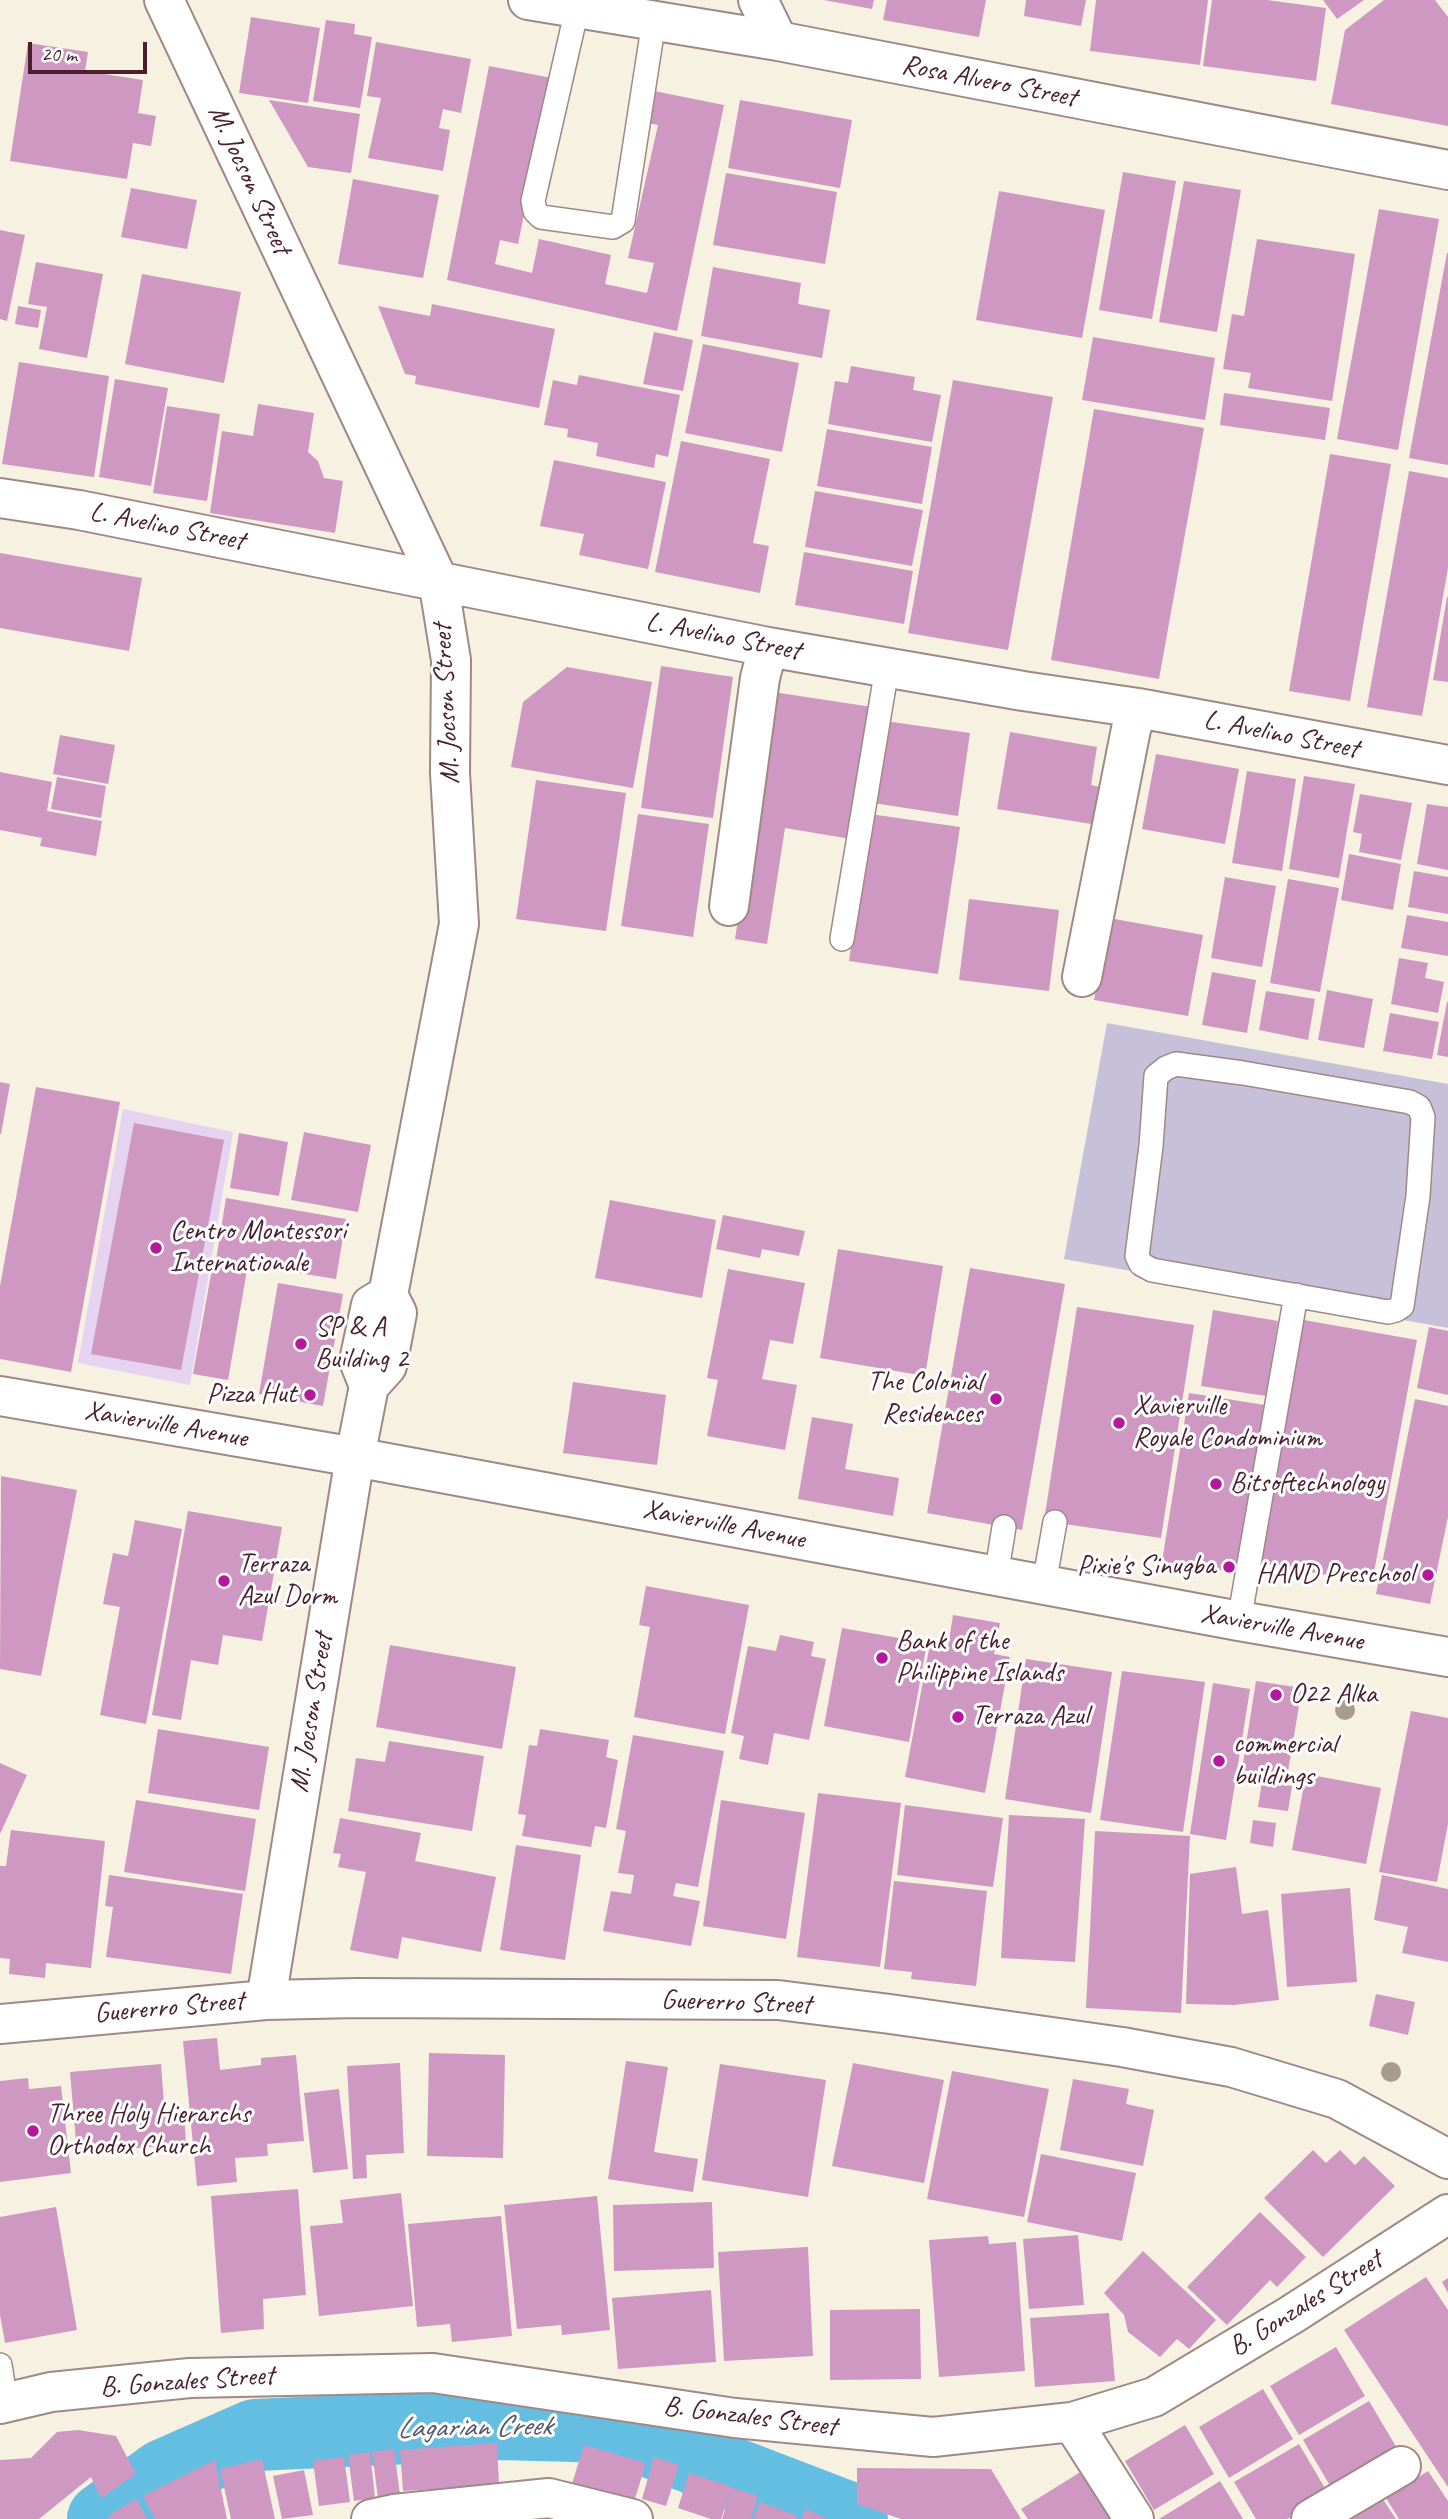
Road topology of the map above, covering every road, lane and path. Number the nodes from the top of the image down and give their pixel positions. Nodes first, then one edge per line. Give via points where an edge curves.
1 (164, 0) edge
2 (528, 0) edge
3 (758, 0) edge
4 (577, 9) junction
5 (654, 21) junction
6 (778, 41) junction
7 (1448, 170) edge
8 (0, 498) edge
9 (438, 580) junction
10 (768, 647) junction
11 (887, 668) junction
12 (1138, 708) junction
13 (1448, 765) edge
14 (729, 906) dead end
15 (842, 939) dead end
16 (1082, 977) dead end
17 (1296, 1295) junction
18 (0, 1396) edge
19 (355, 1457) junction
20 (1055, 1522) dead end
21 (1004, 1527) dead end
22 (996, 1576) junction
23 (1044, 1584) junction
24 (1239, 1620) junction
25 (1448, 1657) edge
26 (266, 2000) junction
27 (0, 2024) edge
28 (1448, 2159) edge
29 (1448, 2214) edge
30 (0, 2365) edge
31 (3, 2403) edge
32 (1072, 2422) junction
33 (1401, 2466) dead end
34 (371, 2519) edge
35 (633, 2519) edge
36 (1134, 2519) edge
37 (1311, 2519) edge

1 - 9 street, M. Jocson Street
2 - 4 street, Rosa Alvero Street
3 - 6 street
4 - 5 street, Rosa Alvero Street
4 - 5 lane via 533,201 541,217 613,227 623,221
5 - 6 street, Rosa Alvero Street
6 - 7 street, Rosa Alvero Street
8 - 9 street, L. Avelino Street
9 - 10 street, L. Avelino Street
9 - 19 street, M. Jocson Street via 451,660 450,773 459,924 388,1295 397,1313 387,1366 369,1386
10 - 11 street, L. Avelino Street
10 - 14 street
11 - 12 street, L. Avelino Street
11 - 15 lane
12 - 13 street, L. Avelino Street
12 - 16 street
17 - 17 lane via 1388,1312 1402,1306 1418,1196 1423,1117 1419,1107 1243,1073 1176,1064 1166,1068 1156,1076 1137,1256 1141,1264 1152,1270
17 - 24 lane
18 - 19 street, Xavierville Avenue
19 - 22 street, Xavierville Avenue
19 - 26 street, M. Jocson Street
20 - 23 lane
21 - 22 lane
22 - 23 street, Xavierville Avenue
23 - 24 street, Xavierville Avenue
24 - 25 street, Xavierville Avenue
26 - 27 street, Guererro Street
26 - 28 street, Guererro Street via 778,2000 890,2014 1231,2067 1337,2099
29 - 32 street, B. Gonzales Street via 1154,2397
30 - 31 lane
31 - 32 street, B. Gonzales Street via 51,2392 190,2378 433,2372 735,2418 933,2437
32 - 36 street
33 - 37 street
34 - 35 street via 549,2498

